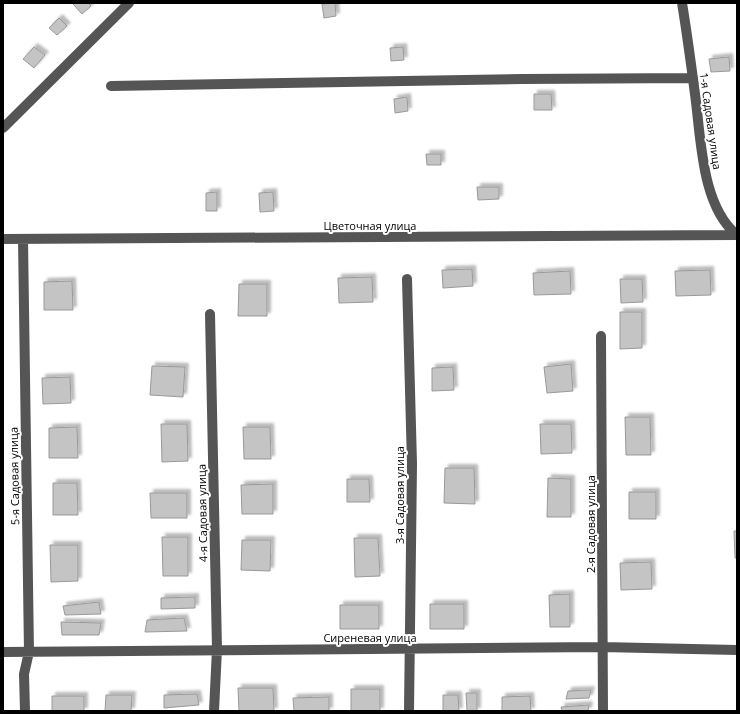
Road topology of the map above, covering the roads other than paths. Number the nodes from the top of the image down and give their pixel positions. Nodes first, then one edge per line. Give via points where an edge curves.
1 (129, 3) edge
2 (682, 3) edge
3 (693, 78) junction
4 (111, 86) dead end
5 (3, 128) edge
6 (737, 235) edge
7 (3, 239) edge
8 (23, 239) junction
9 (407, 279) dead end
10 (210, 314) dead end
11 (601, 336) dead end
12 (602, 647) junction
13 (409, 648) junction
14 (217, 649) junction
15 (737, 650) edge
16 (3, 652) edge
17 (29, 652) junction
18 (24, 711) edge
19 (214, 711) edge
20 (409, 711) edge
21 (603, 711) edge

1 - 5 street
2 - 3 street, 1-я Садовая улица
3 - 4 street
3 - 6 street, 1-я Садовая улица via 706,176 719,212 727,227
6 - 8 street, Цветочная улица
7 - 8 street, Цветочная улица
8 - 17 street, 5-я Садовая улица
9 - 13 street, 3-я Садовая улица via 412,464
10 - 14 street, 4-я Садовая улица
11 - 12 street, 2-я Садовая улица
12 - 13 street, Сиреневая улица
12 - 15 street, Сиреневая улица
12 - 21 street, 2-я Садовая улица
13 - 14 street, Сиреневая улица
13 - 20 street, 3-я Садовая улица
14 - 17 street, Сиреневая улица
14 - 19 street, 4-я Садовая улица
16 - 17 street, Сиреневая улица
17 - 18 street, 5-я Садовая улица via 24,674

